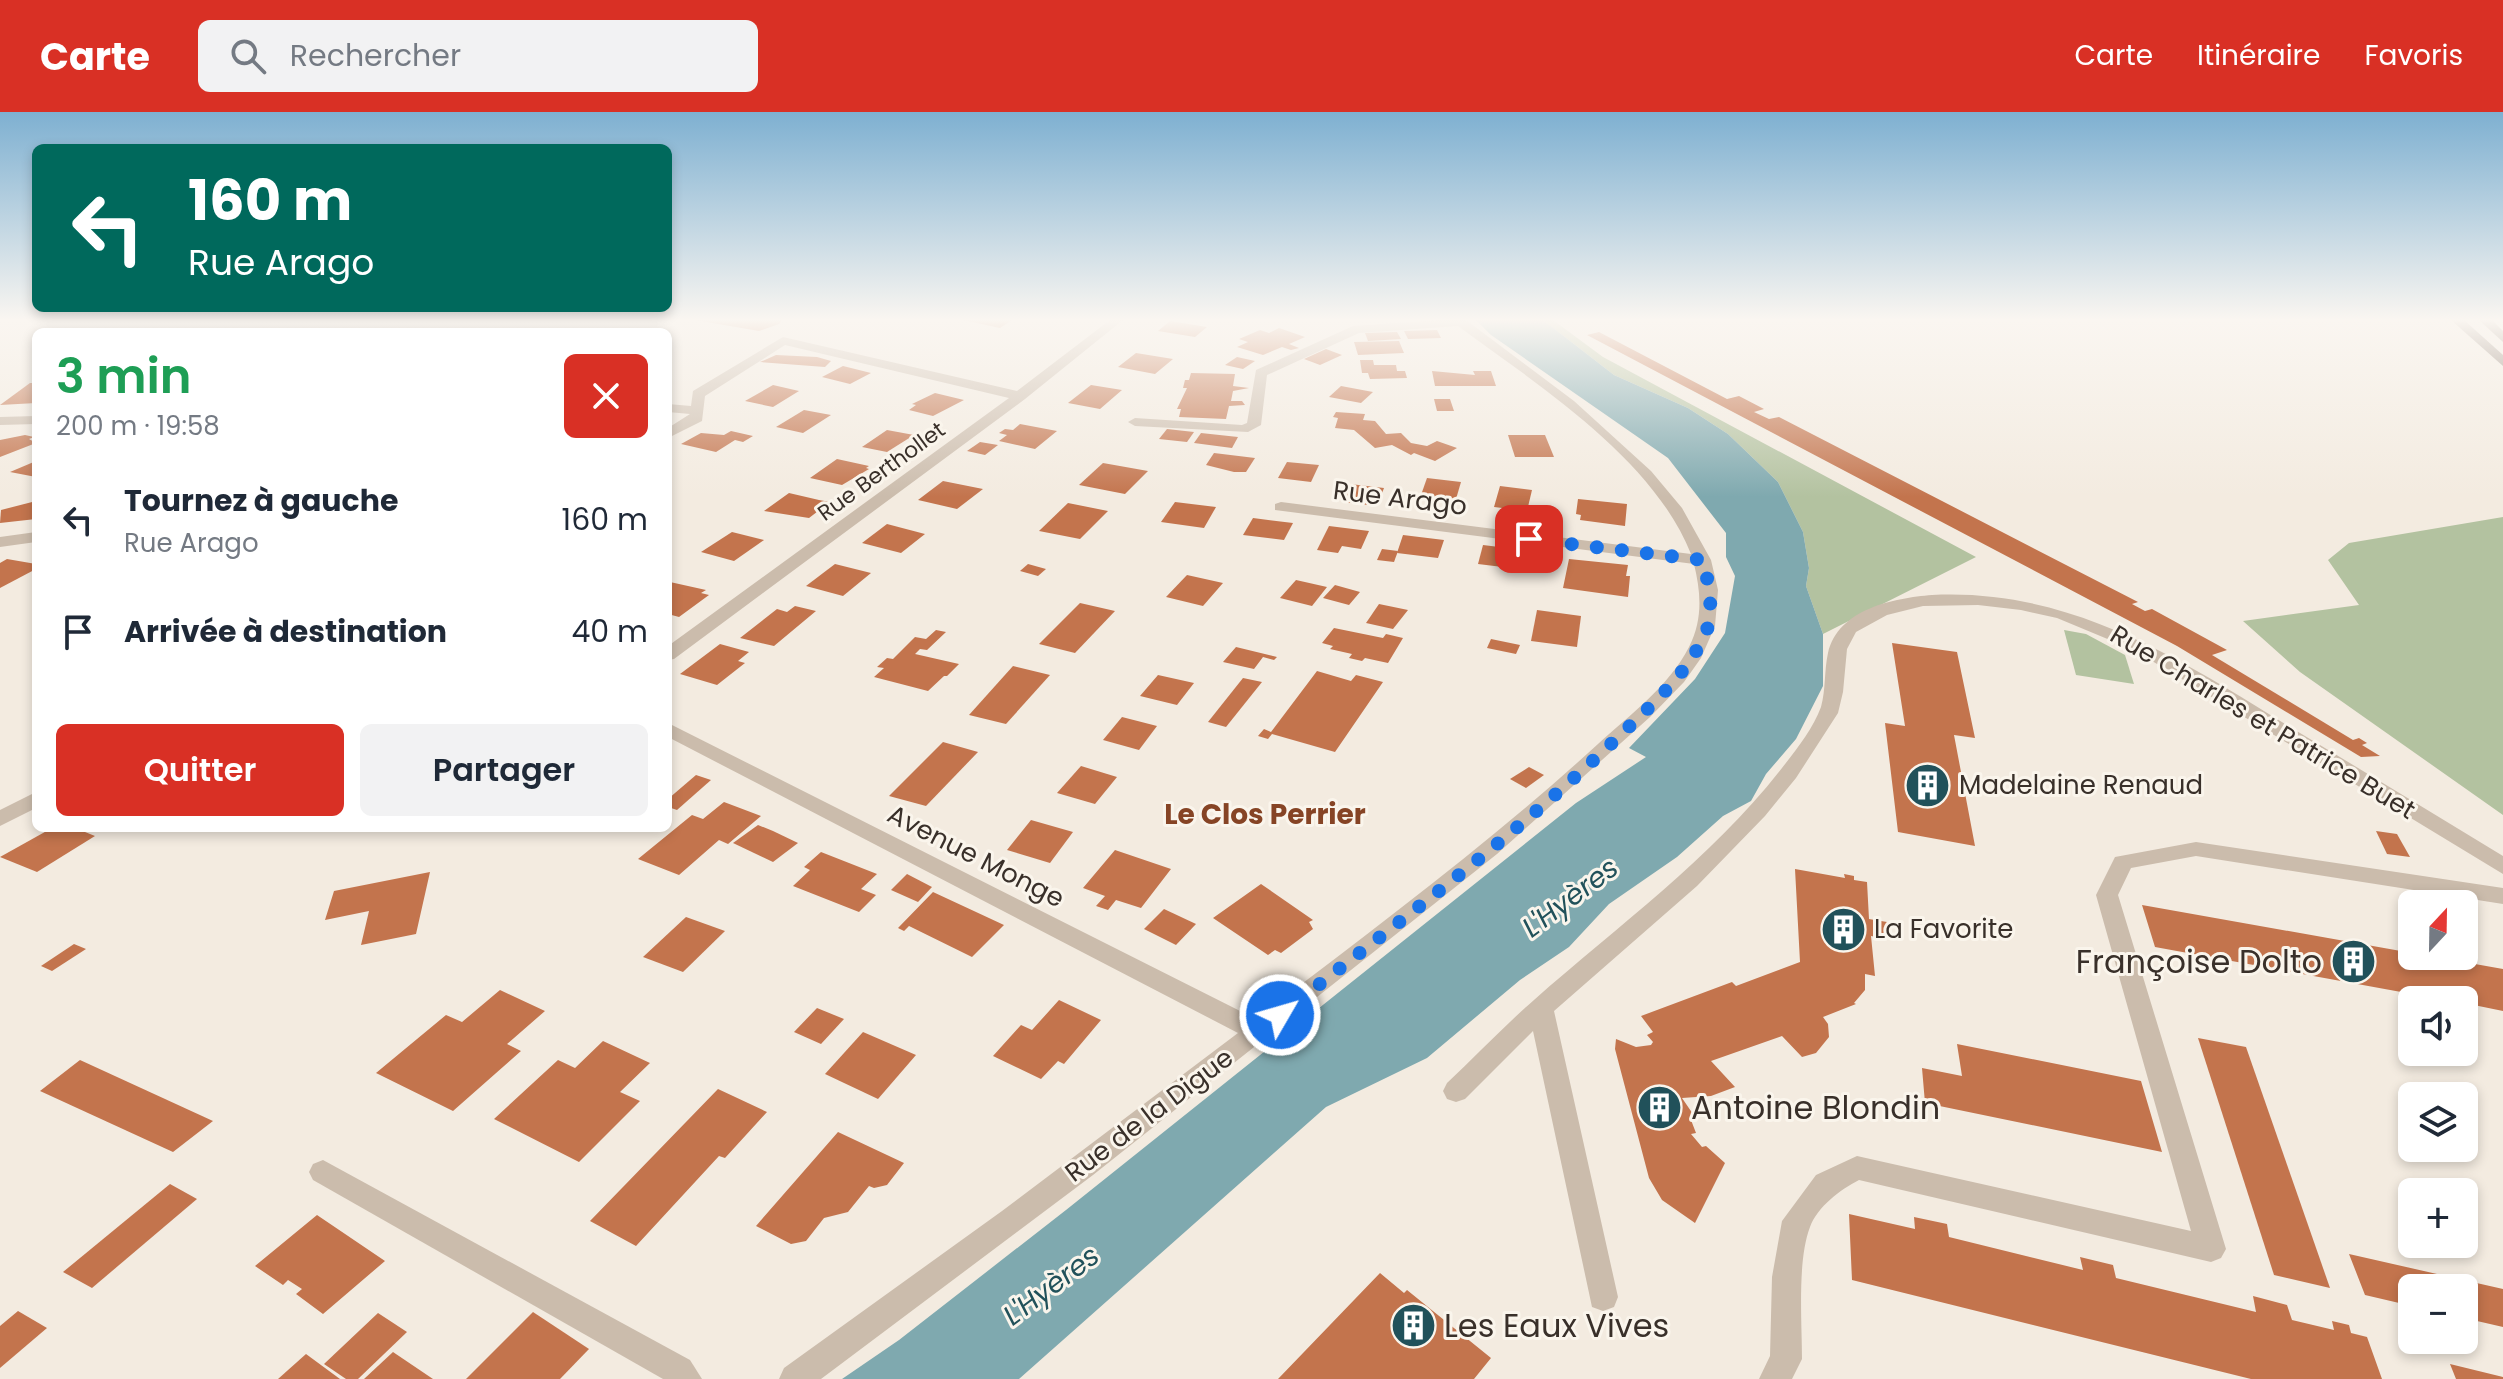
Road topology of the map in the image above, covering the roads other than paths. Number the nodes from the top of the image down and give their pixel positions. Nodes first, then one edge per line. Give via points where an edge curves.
1 (722, 379) edge
2 (947, 379) edge
3 (1042, 379) edge
4 (1260, 379) edge
5 (1537, 379) edge
6 (1020, 396) junction
7 (672, 408) edge
8 (698, 411) junction
9 (32, 420) edge
10 (0, 421) edge
11 (1135, 422) dead end
12 (672, 432) edge
13 (1281, 507) dead end
14 (32, 538) edge
15 (0, 542) edge
16 (1703, 560) junction
17 (672, 652) edge
18 (672, 731) edge
19 (32, 801) edge
20 (0, 819) edge
21 (2503, 866) edge
22 (2503, 896) edge
23 (1541, 1008) junction
24 (1258, 1032) junction
25 (1456, 1091) dead end
26 (323, 1172) dead end
27 (1603, 1297) dead end
28 (686, 1379) edge
29 (795, 1379) edge
30 (1775, 1379) edge

1 - 8 street via 698,394
2 - 6 street
3 - 6 street, Rue Berthollet
4 - 11 street via 1254,425 1243,429
5 - 16 street, Rue de la Digue via 1621,448 1692,534
6 - 17 street, Rue Berthollet
7 - 8 street
8 - 12 street via 697,418
9 - 10 street
13 - 16 street, Rue Arago
14 - 15 street
16 - 24 street, Rue de la Digue via 1708,628 1676,680 1548,803
18 - 24 street, Avenue Monge
19 - 20 street
21 - 23 street, Rue Charles et Patrice Buet via 2183,669 2097,624 2005,601 1921,600 1894,606 1844,634 1832,701 1818,733 1762,806 1675,892
22 - 30 street via 2196,849 2123,862 2107,895 2211,1249 1857,1168 1826,1184 1796,1221 1787,1277 1786,1359
23 - 25 street, Rue Charles et Patrice Buet
23 - 27 street
24 - 29 street, Rue de la Digue
26 - 28 street

